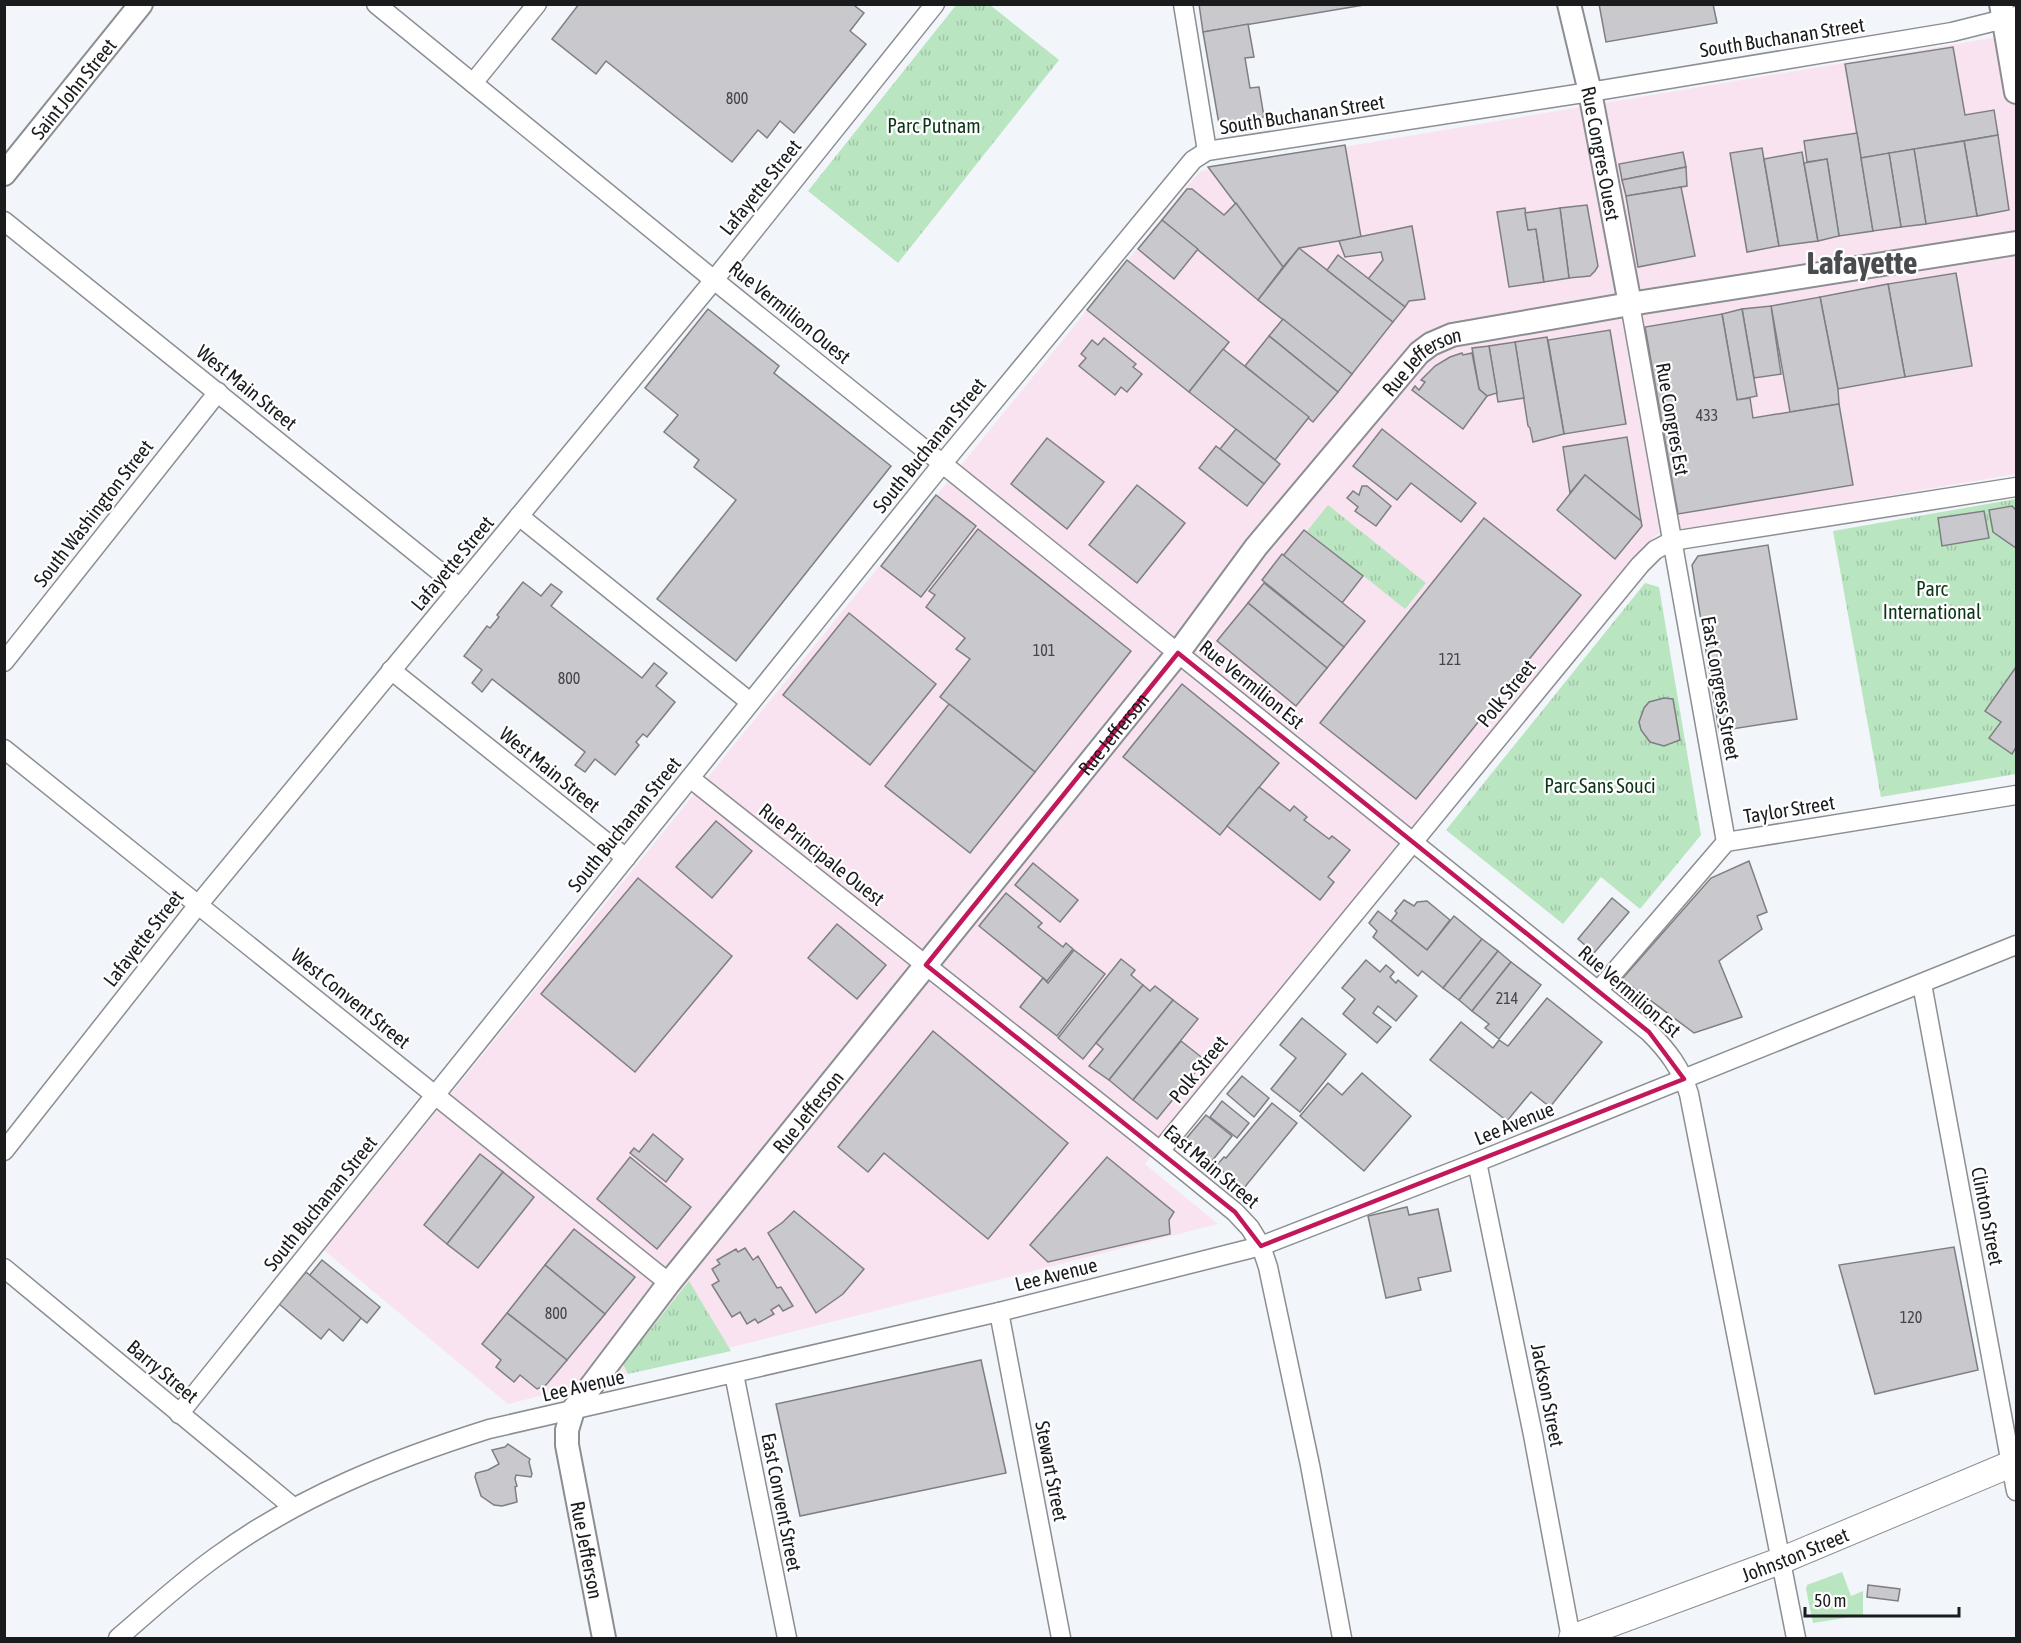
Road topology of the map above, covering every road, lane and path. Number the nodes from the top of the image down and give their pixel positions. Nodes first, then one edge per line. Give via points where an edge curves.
1 (141, 4) edge
2 (376, 4) edge
3 (537, 4) edge
4 (935, 4) edge
5 (1183, 4) edge
6 (1569, 4) edge
7 (2007, 14) edge
8 (473, 83) junction
9 (1590, 92) junction
10 (2016, 92) edge
11 (1207, 152) junction
12 (4, 174) edge
13 (4, 221) edge
14 (2016, 243) edge
15 (714, 280) junction
16 (1630, 304) junction
17 (218, 392) junction
18 (942, 463) junction
19 (2016, 487) edge
20 (519, 516) junction
21 (1672, 541) junction
22 (460, 588) junction
23 (1178, 653) junction
24 (4, 662) edge
25 (391, 670) junction
26 (750, 702) junction
27 (4, 749) edge
28 (690, 778) junction
29 (2016, 795) edge
30 (1412, 842) junction
31 (1726, 842) junction
32 (626, 858) junction
33 (198, 905) junction
34 (2016, 945) edge
35 (926, 965) junction
36 (1922, 984) junction
37 (1598, 992) junction
38 (1684, 1079) junction
39 (436, 1095) junction
40 (4, 1151) edge
41 (1160, 1151) junction
42 (1477, 1162) junction
43 (1261, 1246) junction
44 (4, 1268) edge
45 (669, 1283) junction
46 (999, 1312) junction
47 (734, 1374) junction
48 (573, 1410) junction
49 (179, 1414) junction
50 (2014, 1463) edge
51 (2016, 1491) edge
52 (293, 1507) junction
53 (1780, 1561) junction
54 (118, 1638) edge
55 (604, 1638) edge
56 (787, 1638) edge
57 (1061, 1638) edge
58 (1342, 1638) edge
59 (1571, 1638) edge
60 (1796, 1638) edge

1 - 12 street, Saint John Street
2 - 8 street, Rue Vermilion Ouest
3 - 8 street
4 - 15 street, Lafayette Street
5 - 11 street
6 - 9 street, Rue Congres Ouest
7 - 9 street, South Buchanan Street via 1952,32
7 - 10 street
8 - 15 street, Rue Vermilion Ouest
9 - 11 street, South Buchanan Street
9 - 16 street, Rue Congres Ouest
11 - 18 street, South Buchanan Street via 1193,160
13 - 17 street, West Main Street
14 - 16 street, Rue Jefferson
15 - 18 street, Rue Vermilion Ouest
15 - 20 street, Lafayette Street
16 - 21 street, Rue Congres Est
16 - 23 street, Rue Jefferson via 1452,335 1419,353 1256,547
17 - 22 street, West Main Street
17 - 24 street, South Washington Street
18 - 23 street, Rue Vermilion Ouest
18 - 26 street, South Buchanan Street
19 - 21 street, Polk Street
20 - 22 street, Lafayette Street
20 - 26 street
21 - 30 street, Polk Street via 1640,565
21 - 31 street, East Congress Street
22 - 25 street, Lafayette Street
23 - 30 street, Rue Vermilion Est
23 - 35 street, Rue Jefferson
25 - 32 street, West Main Street
25 - 33 street, Lafayette Street
26 - 28 street, South Buchanan Street
27 - 33 street, West Convent Street
28 - 32 street, South Buchanan Street
28 - 35 street, Rue Principale Ouest
29 - 31 street, Taylor Street
30 - 37 street, Rue Vermilion Est
30 - 41 street, Polk Street
31 - 37 street, Taylor Street
32 - 39 street, South Buchanan Street
33 - 39 street, West Convent Street
33 - 40 street, Lafayette Street
34 - 36 street, Lee Avenue
35 - 41 street, East Main Street
35 - 45 street, Rue Jefferson
36 - 38 street, Lee Avenue
36 - 50 street, Clinton Street
37 - 38 street, Rue Vermilion Est via 1665,1048
38 - 42 street, Lee Avenue
38 - 53 street, Rue Vermilion Est
39 - 45 street, West Convent Street
39 - 49 street, South Buchanan Street
41 - 43 street, East Main Street via 1235,1212
42 - 43 street, Lee Avenue
42 - 59 street, Jackson Street
43 - 46 street, Lee Avenue
43 - 58 street, East Main Street via 1310,1465
44 - 49 street, Barry Street
45 - 48 street, Rue Jefferson
46 - 47 street, Lee Avenue
46 - 57 street, Stewart Street
47 - 48 street, Lee Avenue
47 - 56 street, East Convent Street
48 - 52 street, Lee Avenue via 489,1429 429,1448 370,1470
48 - 55 street, Rue Jefferson via 567,1445
49 - 52 street, Barry Street
50 - 51 street, Clinton Street
50 - 53 main road, Johnston Street
52 - 54 street, Lee Avenue via 220,1553
53 - 59 main road, Johnston Street
53 - 60 street, Rue Vermilion Est

